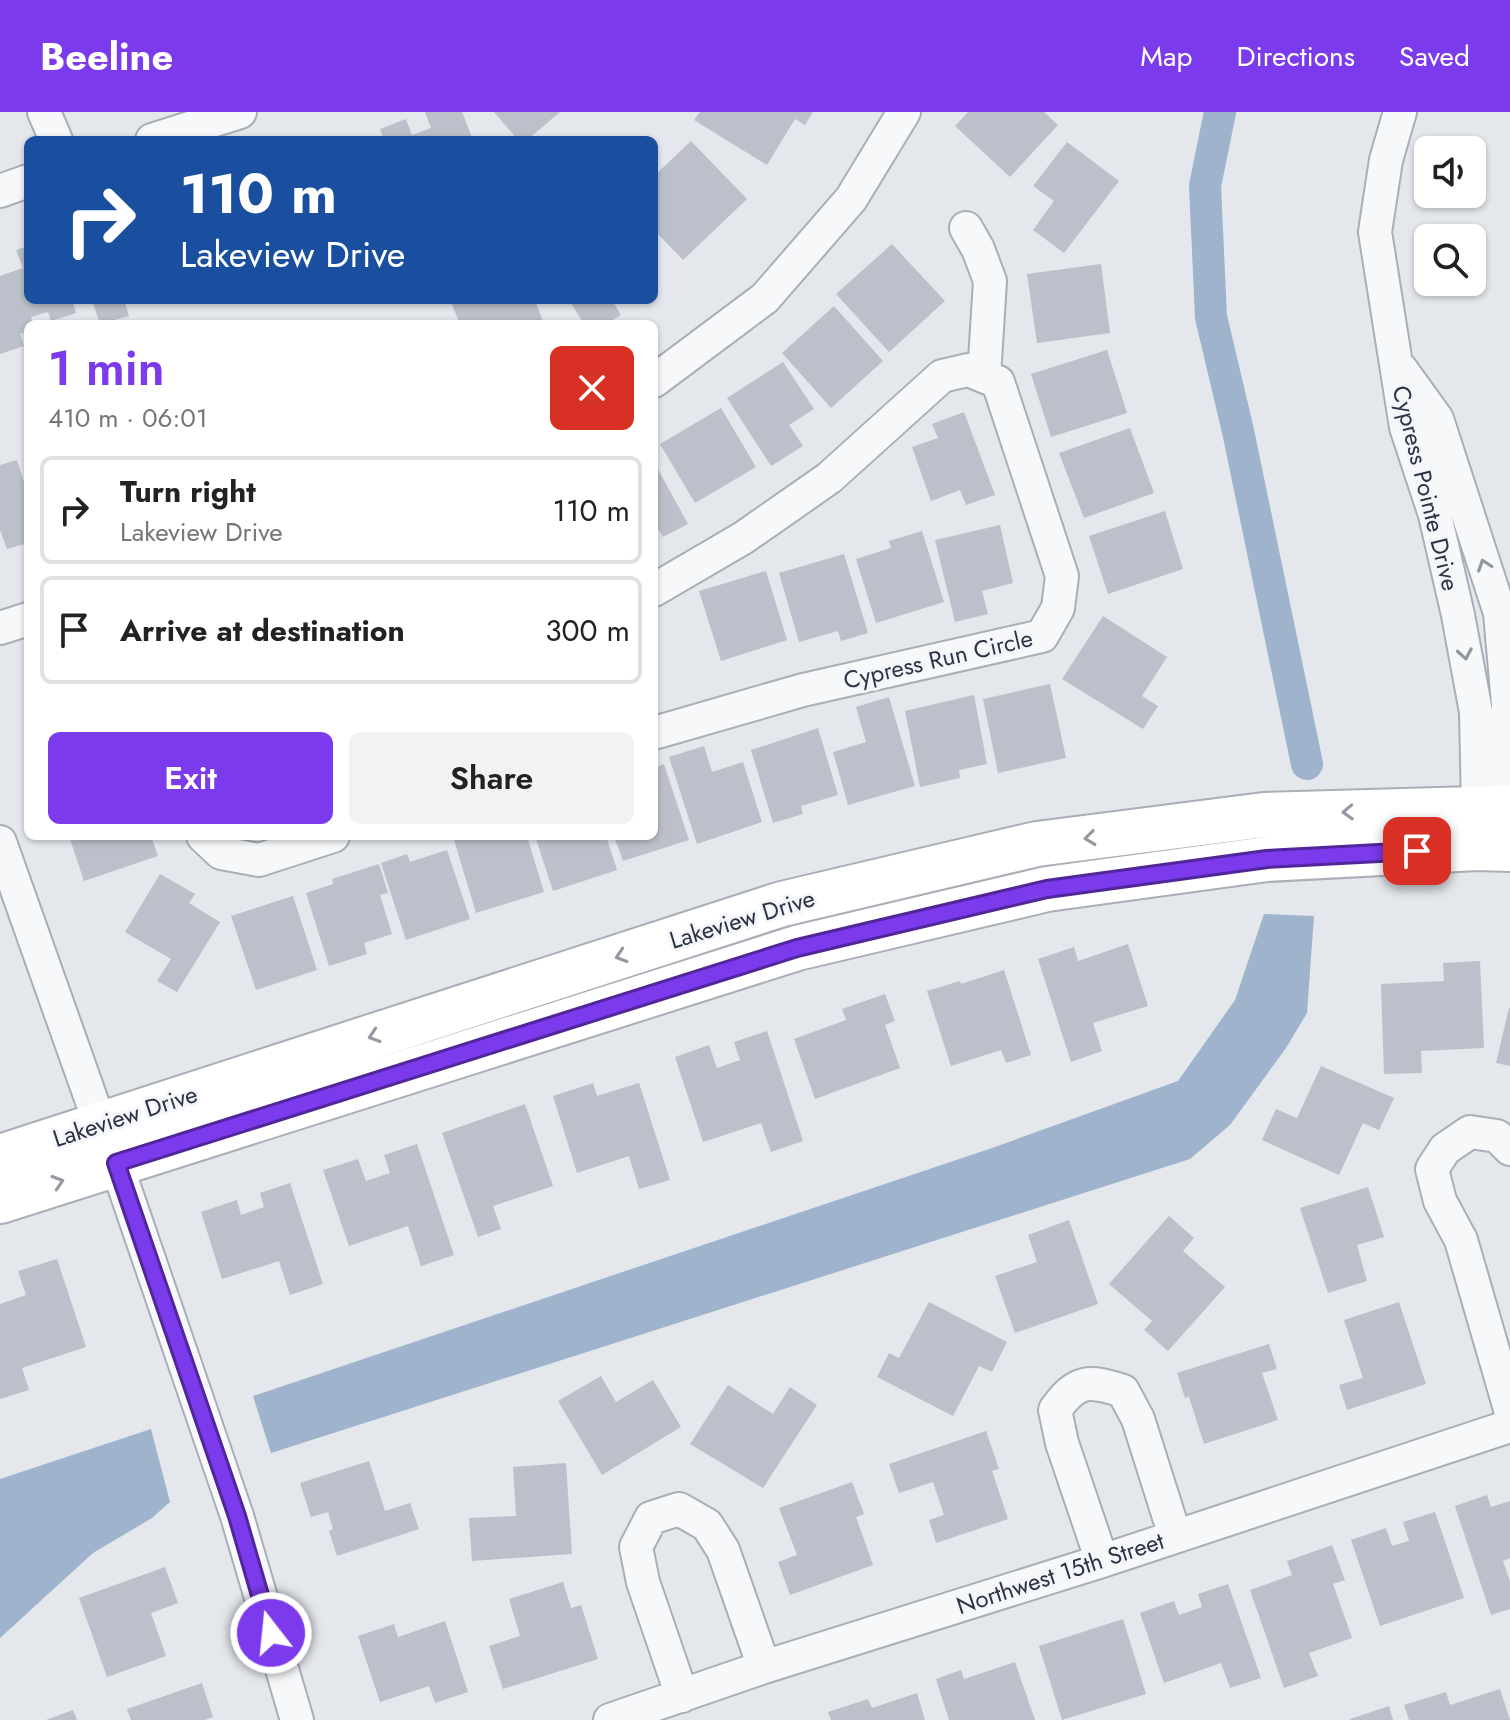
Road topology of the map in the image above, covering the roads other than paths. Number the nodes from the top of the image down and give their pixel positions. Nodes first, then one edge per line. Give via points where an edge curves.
1 (44, 112) edge
2 (240, 112) edge
3 (904, 112) edge
4 (1400, 112) edge
5 (54, 136) edge
6 (165, 136) edge
7 (24, 182) edge
8 (0, 191) edge
9 (966, 228) dead end
10 (1395, 360) junction
11 (984, 376) junction
12 (658, 378) edge
13 (658, 588) edge
14 (1505, 612) edge
15 (1458, 615) junction
16 (24, 620) edge
17 (0, 628) edge
18 (658, 732) edge
19 (1501, 818) edge
20 (207, 840) edge
21 (321, 840) edge
22 (0, 842) edge
23 (108, 1144) junction
24 (1510, 1149) edge
25 (0, 1157) edge
26 (0, 1201) edge
27 (1510, 1409) edge
28 (1510, 1426) edge
29 (1175, 1536) junction
30 (1102, 1561) junction
31 (764, 1667) junction
32 (682, 1696) junction
33 (297, 1720) edge
34 (610, 1720) edge

1 - 5 street
2 - 6 street
3 - 12 street via 851,199 765,298
4 - 10 street, Cypress Pointe Drive via 1375,232
7 - 8 street
9 - 11 street via 990,281
14 -> 10 street, Cypress Pointe Drive via 1437,419
10 - 15 street, Cypress Pointe Drive via 1406,427 1435,515
11 - 13 street via 968,370 942,376 829,478 743,538
11 - 18 street, Cypress Run Circle via 998,382 1062,576 1058,608 1042,636 803,690
14 - 15 street, Cypress Pointe Drive
14 - 19 street, Cypress Pointe Drive via 1508,704
15 -> 19 street, Cypress Pointe Drive
16 - 17 street
19 - 23 street, Lakeview Drive via 1264,815 1037,844 782,904
20 - 21 street via 221,853 259,860
22 - 23 street
23 - 25 street, Lakeview Drive
26 -> 23 street, Lakeview Drive
23 - 33 street via 237,1516
24 - 27 street via 1497,1136 1470,1132 1445,1149 1432,1169 1440,1201 1461,1240
28 - 29 street, Northwest 15th Street
29 - 30 street, Northwest 15th Street
29 - 30 street via 1138,1419 1123,1391 1094,1381 1069,1390 1055,1410
30 - 31 street, Northwest 15th Street
31 - 32 street, Northwest 15th Street
31 - 32 street via 723,1550 707,1525 679,1509 651,1518 636,1547
32 - 34 street, Northwest 15th Street

